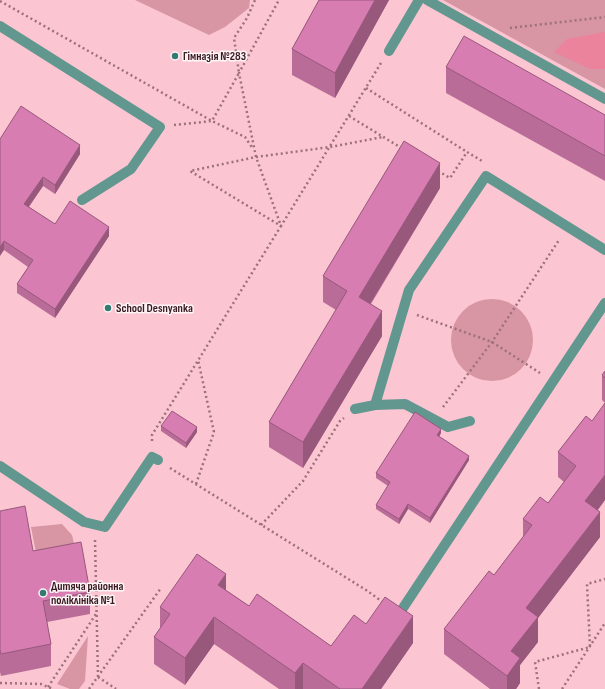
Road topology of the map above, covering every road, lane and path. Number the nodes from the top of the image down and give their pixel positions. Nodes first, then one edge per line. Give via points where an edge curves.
1 (255, 0) edge
2 (279, 0) edge
3 (419, 0) edge
4 (427, 0) edge
5 (0, 1) edge
6 (605, 17) edge
7 (0, 26) edge
8 (483, 31) junction
9 (389, 51) joint
10 (239, 73) junction
11 (366, 88) junction
12 (605, 99) edge
13 (212, 121) junction
14 (160, 127) junction
15 (383, 137) dead end
16 (330, 147) junction
17 (255, 151) junction
18 (468, 152) dead end
19 (256, 157) junction
20 (82, 200) dead end
21 (281, 226) junction
22 (567, 227) junction
23 (605, 250) edge
24 (605, 303) edge
25 (403, 310) junction
26 (492, 342) junction
27 (198, 359) junction
28 (553, 381) junction
29 (375, 405) junction
30 (355, 409) joint
31 (433, 420) junction
32 (470, 421) dead end
33 (152, 435) dead end
34 (158, 460) joint
35 (0, 466) edge
36 (196, 484) junction
37 (95, 525) junction
38 (261, 525) junction
39 (605, 579) edge
40 (162, 588) dead end
41 (97, 613) junction
42 (399, 614) joint
43 (605, 623) edge
44 (590, 647) junction
45 (98, 677) junction
46 (0, 683) edge
47 (48, 687) junction
48 (53, 689) edge
49 (89, 689) edge
50 (116, 689) edge
51 (539, 689) edge
52 (562, 689) edge

1 - 10 path via 234,38
2 - 10 path
3 - 9 lane
4 - 8 lane
5 - 13 path
6 - 8 path
7 - 14 lane
8 - 12 lane
9 - 11 path
10 - 13 path
10 - 17 path
11 - 16 path
11 - 18 path
13 - 14 path
13 - 17 path via 245,137
14 - 20 lane via 131,170
15 - 16 path
16 - 19 path
16 - 21 path
17 - 19 path
19 - 21 path
19 - 21 path via 190,171
21 - 27 path
22 - 23 lane
22 - 25 lane via 486,176 409,290
22 - 26 path
24 - 28 lane
25 - 26 path
25 - 29 lane
26 - 28 path
26 - 31 path
27 - 33 path
27 - 36 path via 214,432
28 - 42 lane
29 - 30 lane
29 - 31 lane via 405,404
30 - 38 path via 340,421 303,481
31 - 32 lane via 448,427
34 - 36 path
34 - 37 lane via 152,457 105,527
35 - 37 lane via 84,522
36 - 38 path
37 - 41 path
38 - 42 path via 366,590
39 - 44 path via 587,584
40 - 45 path
41 - 45 path
41 - 47 path
43 - 44 path
44 - 51 path via 534,662
44 - 52 path
45 - 49 path
45 - 50 path
46 - 47 path via 41,684
47 - 48 path

